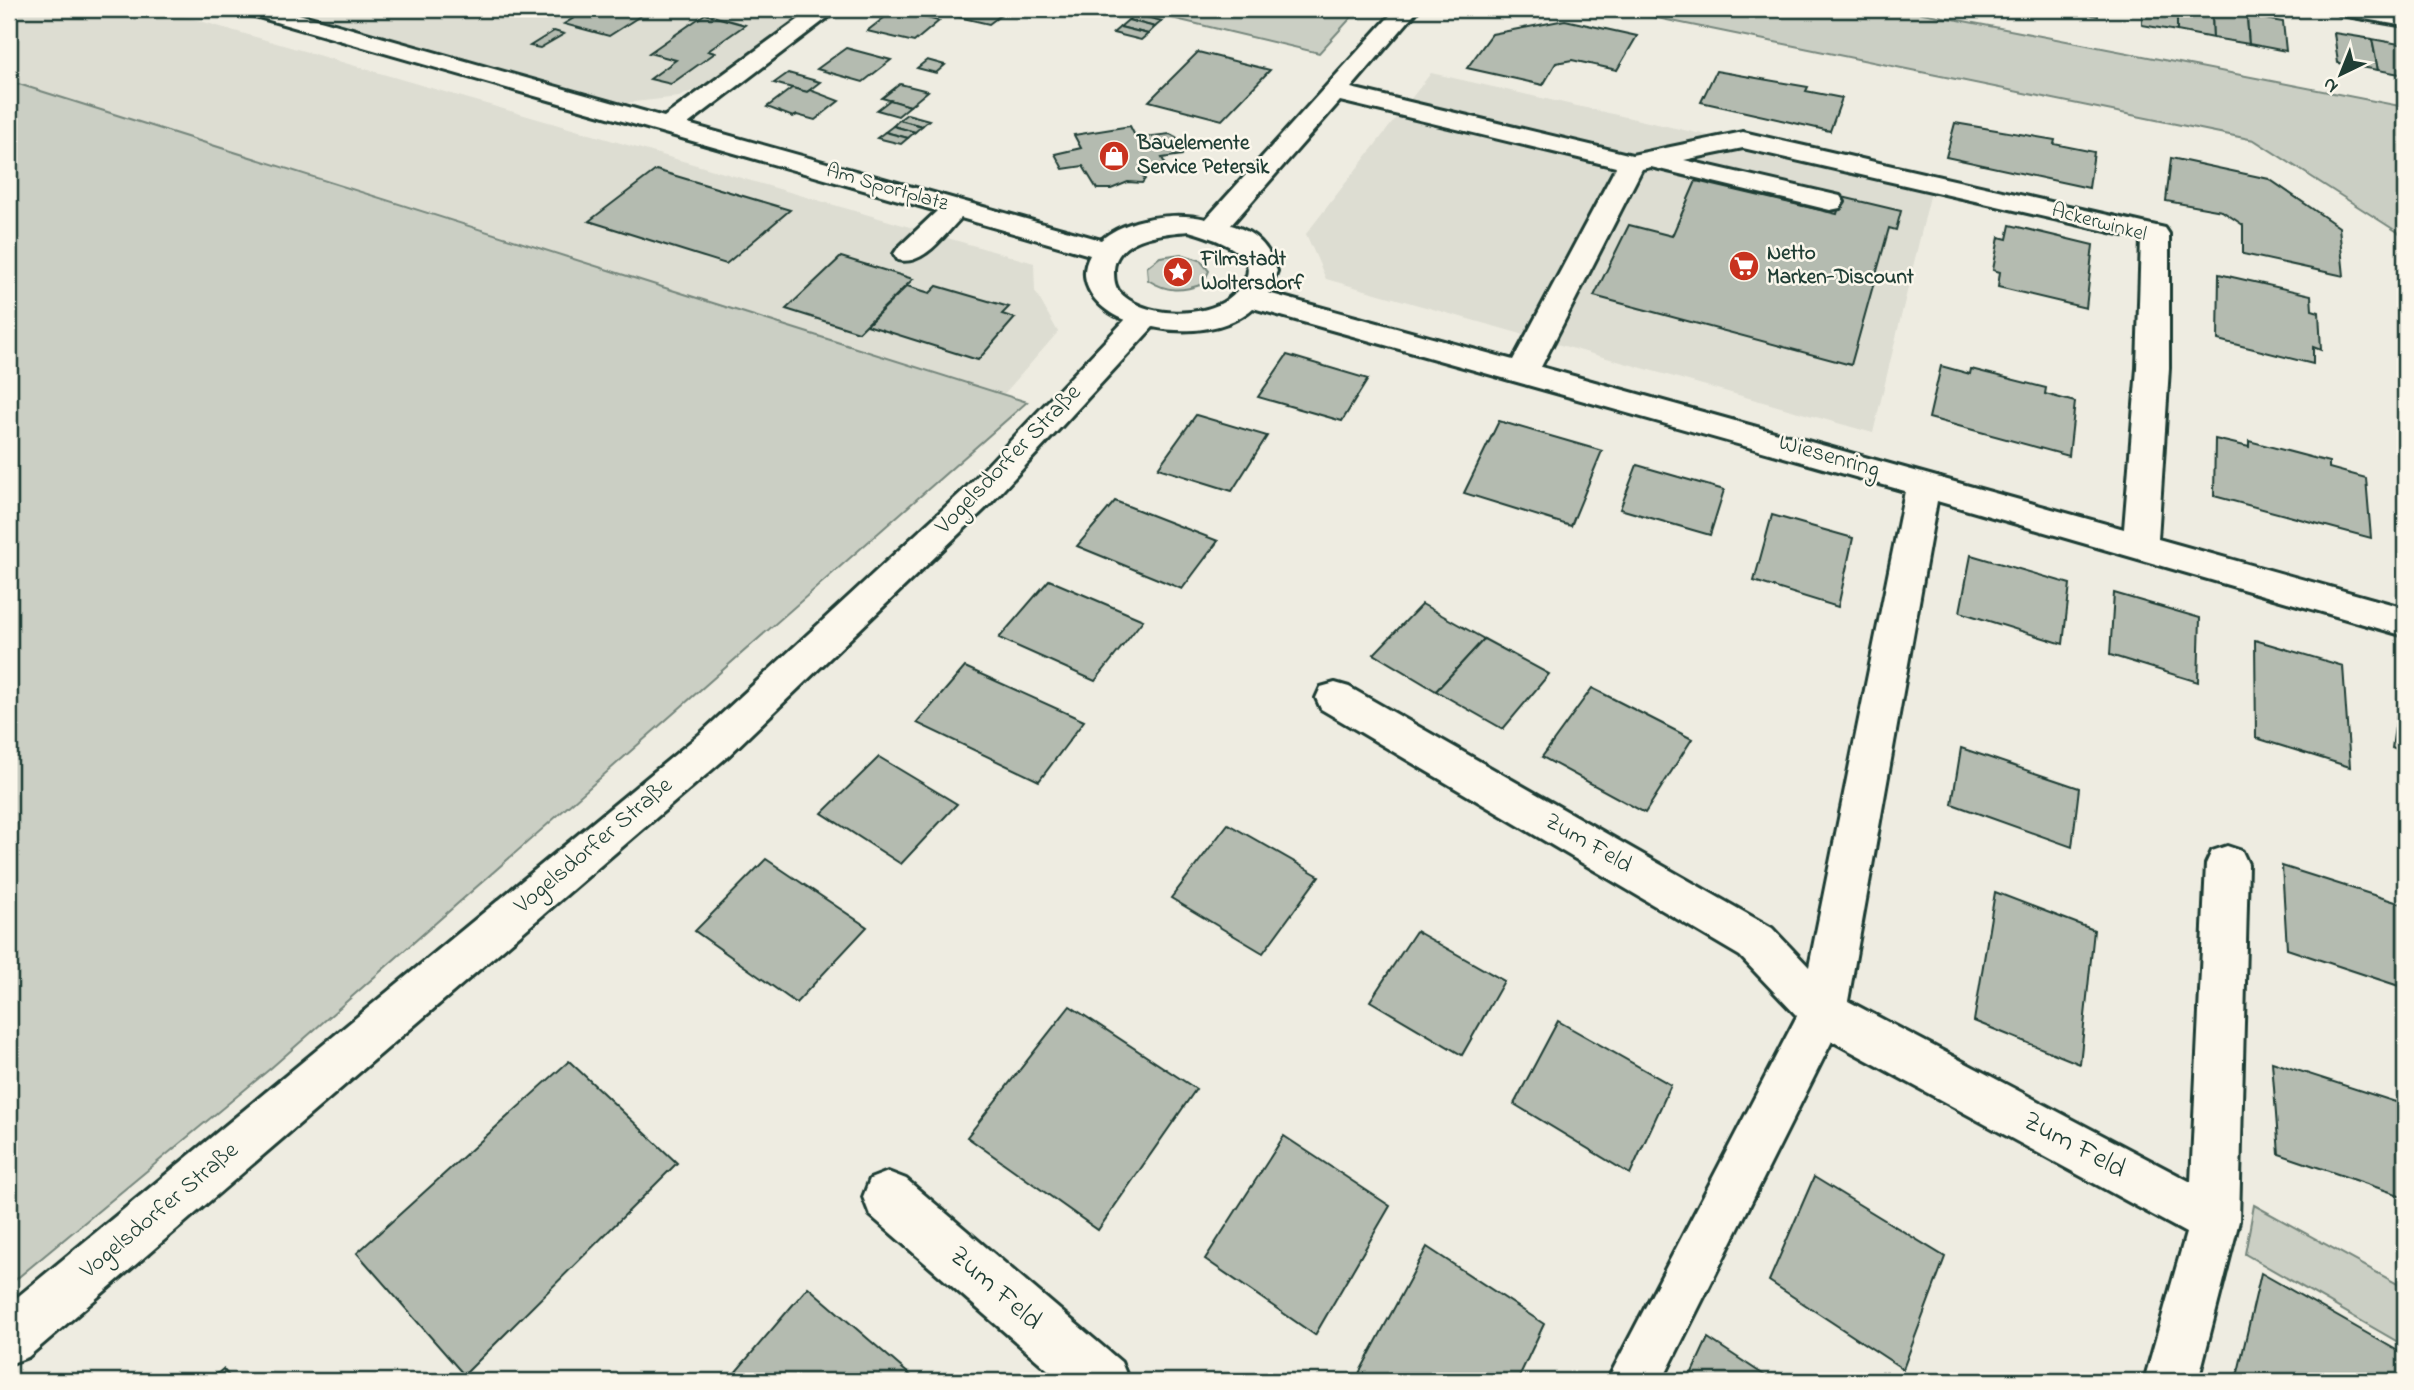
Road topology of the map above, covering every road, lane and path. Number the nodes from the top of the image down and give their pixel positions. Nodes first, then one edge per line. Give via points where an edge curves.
1 (256, 9) edge
2 (828, 9) edge
3 (1408, 9) edge
4 (2347, 9) edge
5 (2405, 19) edge
6 (1334, 92) junction
7 (668, 126) junction
8 (1641, 162) junction
9 (1830, 202) dead end
10 (957, 208) junction
11 (1214, 227) junction
12 (1107, 251) junction
13 (908, 254) dead end
14 (1252, 298) junction
15 (1145, 317) junction
16 (1523, 371) junction
17 (1923, 484) junction
18 (2140, 545) junction
19 (2405, 622) edge
20 (1335, 698) dead end
21 (2227, 864) dead end
22 (1823, 1012) junction
23 (888, 1197) dead end
24 (2214, 1221) junction
25 (9, 1338) edge
26 (1102, 1381) edge
27 (1634, 1381) edge
28 (2171, 1381) edge

1 - 7 street, Am Sportplatz
2 - 7 street
3 - 6 street
4 - 5 street
6 - 8 street
6 - 11 street
7 - 10 street, Am Sportplatz
8 - 9 street
8 - 16 street
8 - 18 street, Ackerwinkel via 1743,140 2155,234 2153,368
10 - 12 street, Am Sportplatz
10 - 13 street
11 - 12 street via 1163,224 1138,230
11 - 14 street via 1254,249 1263,265 1262,282
12 - 15 street via 1098,268 1099,283 1124,309
14 - 15 street via 1237,309 1205,319
14 - 16 street, Wiesenring
15 - 25 street, Vogelsdorfer Straße via 978,496 714,745
16 - 17 street, Wiesenring
17 - 18 street, Wiesenring
17 - 22 street
18 - 19 street, Wiesenring
20 - 22 street, Zum Feld via 1756,942
21 - 24 street
22 - 24 street, Zum Feld
22 - 27 street
23 - 26 street, Zum Feld
24 - 28 street

